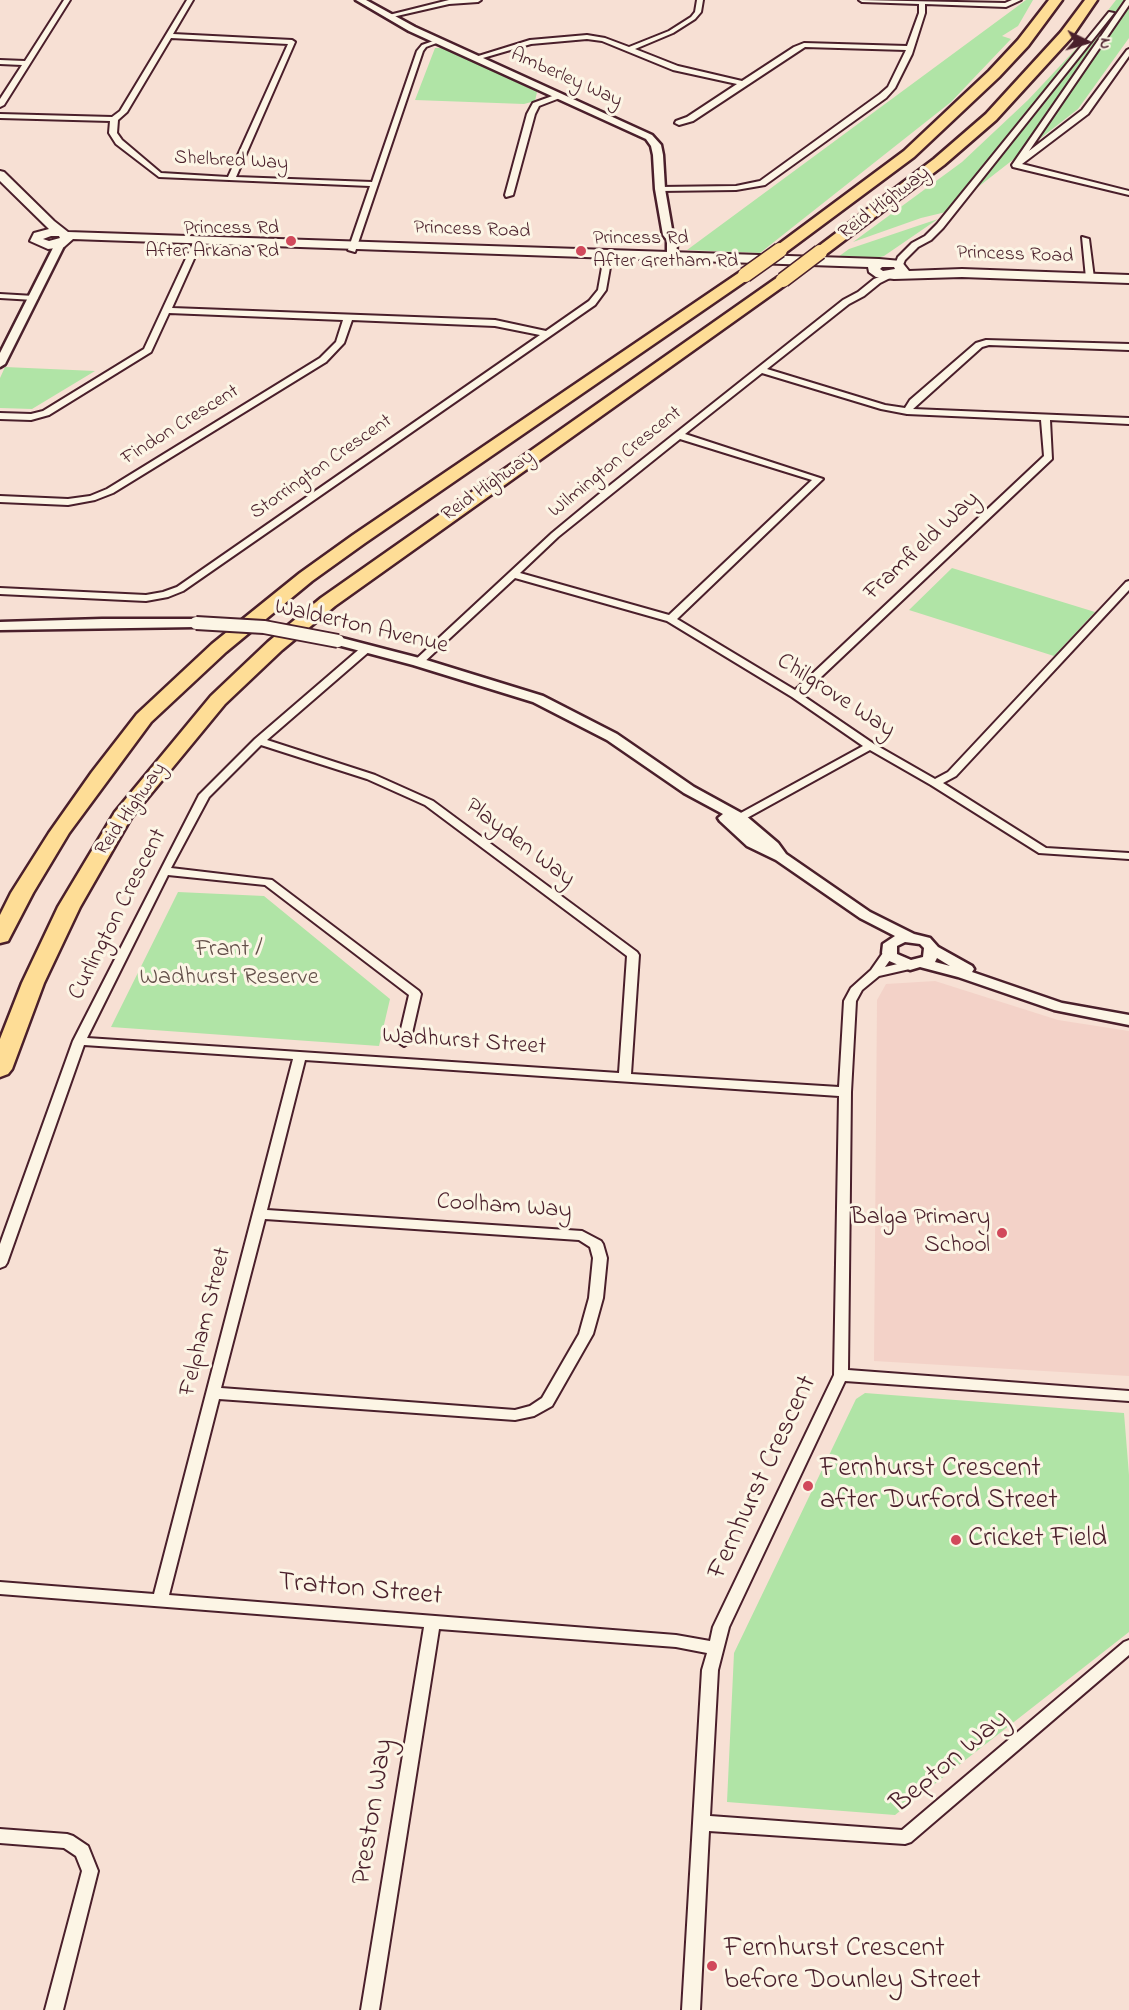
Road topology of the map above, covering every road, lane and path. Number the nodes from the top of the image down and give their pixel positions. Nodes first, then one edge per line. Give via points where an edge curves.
1 (67, 0) edge
2 (190, 0) edge
3 (360, 0) edge
4 (368, 0) edge
5 (478, 0) edge
6 (700, 0) edge
7 (862, 0) edge
8 (867, 0) edge
9 (1018, 0) edge
10 (1044, 0) edge
11 (1056, 0) edge
12 (1091, 0) edge
13 (1104, 0) edge
14 (1122, 0) edge
15 (1129, 0) edge
16 (922, 2) junction
17 (377, 9) junction
18 (388, 16) junction
19 (1066, 35) junction
20 (167, 36) junction
21 (439, 41) junction
22 (1023, 42) junction
23 (629, 48) junction
24 (910, 48) junction
25 (1128, 54) edge
26 (476, 58) junction
27 (0, 62) edge
28 (26, 63) junction
29 (742, 83) junction
30 (561, 96) junction
31 (0, 105) edge
32 (0, 116) edge
33 (114, 119) junction
34 (679, 123) dead end
35 (1016, 165) junction
36 (0, 174) edge
37 (231, 179) junction
38 (375, 184) junction
39 (660, 189) junction
40 (1129, 193) edge
41 (509, 195) dead end
42 (30, 205) junction
43 (940, 226) junction
44 (63, 238) junction
45 (1085, 239) dead end
46 (40, 240) junction
47 (195, 247) junction
48 (353, 248) junction
49 (607, 258) junction
50 (668, 260) junction
51 (877, 268) junction
52 (897, 270) junction
53 (1090, 276) junction
54 (1129, 278) edge
55 (0, 296) edge
56 (31, 298) junction
57 (846, 302) junction
58 (166, 310) junction
59 (348, 318) junction
60 (546, 334) junction
61 (0, 346) edge
62 (1129, 347) edge
63 (0, 364) edge
64 (761, 370) junction
65 (907, 411) junction
66 (0, 416) edge
67 (1045, 417) junction
68 (1129, 421) edge
69 (678, 435) junction
70 (0, 498) edge
71 (513, 574) junction
72 (1129, 584) edge
73 (0, 591) edge
74 (671, 619) junction
75 (0, 626) edge
76 (367, 648) junction
77 (418, 662) junction
78 (796, 695) junction
79 (259, 741) junction
80 (870, 746) junction
81 (935, 783) junction
82 (736, 820) junction
83 (1129, 856) edge
84 (164, 871) junction
85 (865, 915) junction
86 (0, 936) edge
87 (909, 937) junction
88 (890, 948) junction
89 (933, 950) junction
90 (916, 964) junction
91 (875, 974) junction
92 (1129, 1011) edge
93 (1129, 1020) edge
94 (79, 1041) junction
95 (404, 1042) dead end
96 (300, 1056) junction
97 (0, 1069) edge
98 (625, 1076) junction
99 (846, 1092) junction
100 (258, 1214) junction
101 (0, 1263) edge
102 (841, 1375) junction
103 (212, 1393) junction
104 (1129, 1396) edge
105 (0, 1588) edge
106 (160, 1600) junction
107 (432, 1623) junction
108 (1129, 1646) edge
109 (714, 1648) junction
110 (703, 1822) junction
111 (0, 1836) edge
112 (54, 2010) edge
113 (370, 2010) edge
114 (691, 2010) edge

1 - 28 street
2 - 20 street
3 - 17 street, Amberley Way
4 - 17 street, Amberley Way
5 - 18 street via 449,2
6 - 23 street via 693,18 671,32
7 - 8 street
8 - 16 street
9 - 16 street via 1006,5
10 - 22 highway
11 - 22 highway, Reid Highway
12 - 19 highway, Reid Highway
13 - 19 highway
14 - 43 street
15 - 35 street
16 - 24 street
17 - 18 street, Amberley Way
18 - 21 street, Amberley Way
19 - 97 highway, Reid Highway, bridge via 1006,101 948,155 783,280 328,602 218,700 122,816 69,908 33,983
20 - 33 street via 123,112
20 - 37 street via 292,42
21 - 26 street, Amberley Way
21 - 38 street via 420,51
22 - 86 highway, Reid Highway, bridge via 909,154 745,275 306,577 219,648 144,718 99,776 22,892
23 - 26 street via 587,37 530,42
23 - 29 street via 676,68
24 - 29 street via 804,45
24 - 39 street via 888,92 762,183 736,188
25 - 35 street via 1085,112
26 - 30 street, Amberley Way
27 - 28 street
28 - 31 street
29 - 34 street
30 - 39 street, Amberley Way via 649,137 656,145
30 - 41 street via 536,105 531,114
32 - 33 street
33 - 37 street, Shelbred Way via 113,134 119,142 159,175
35 - 40 street
36 - 42 main road
37 - 38 street, Shelbred Way
38 - 48 street
39 - 50 street, Amberley Way
42 - 44 main road
42 - 46 main road
43 - 51 street, Wilmington Crescent via 911,241
43 - 52 street, Wilmington Crescent via 901,259
44 - 46 main road, Princess Road via 50,232
44 - 47 main road, Princess Road
44 - 56 street
45 - 53 street
46 - 56 street via 44,256
47 - 48 main road, Princess Road
47 - 58 street
48 - 49 main road, Princess Road
49 - 50 main road, Princess Road
49 - 60 street, Storrington Crescent via 602,290 596,300
50 - 51 main road, Princess Road
51 - 52 main road, Princess Road
51 - 57 street, Wilmington Crescent
52 - 53 main road, Princess Road via 938,275
52 - 57 street, Wilmington Crescent
53 - 54 main road, Princess Road
55 - 56 street
56 - 61 street
56 - 63 street
57 - 64 street, Wilmington Crescent
58 - 59 street
58 - 66 street via 148,350 46,413 31,417
59 - 60 street via 495,323
59 - 70 street, Findon Crescent via 340,343 323,360 110,491 68,502
60 - 73 street, Storrington Crescent via 180,589 146,598
62 - 65 street via 989,342 979,345
64 - 65 street
64 - 69 street, Wilmington Crescent
65 - 67 street
67 - 68 street
67 - 78 street, Framfield Way via 1049,457
69 - 71 street, Wilmington Crescent
69 - 74 street via 818,479
71 - 74 street, Chilgrove Way
71 - 77 street, Wilmington Crescent
72 - 81 street via 952,774
74 - 78 street, Chilgrove Way
75 - 76 street, Walderton Avenue, bridge via 196,623 264,627
76 - 77 street, Walderton Avenue
76 - 79 street, Curlington Crescent
77 - 82 street, Walderton Avenue via 538,699 592,729 607,746 652,770 706,810
78 - 80 street, Chilgrove Way
79 - 84 street, Curlington Crescent via 204,795
79 - 98 street, Playden Way via 371,777 429,803 633,955
80 - 81 street, Chilgrove Way
80 - 82 street
81 - 83 street, Chilgrove Way via 1043,851
82 - 85 street, Walderton Avenue via 744,837 781,857
84 - 94 street, Curlington Crescent
84 - 95 street via 267,882 415,994
85 - 87 street, Walderton Avenue
85 - 88 street, Walderton Avenue
87 - 88 street via 901,938
87 - 89 street via 925,941
88 - 90 street via 896,960
88 - 91 street, Fernhurst Crescent
89 - 90 street via 929,960
89 - 92 street via 975,973 1028,993 1086,1007
90 - 91 street, Fernhurst Crescent
90 - 93 street via 963,974 1059,1007
91 - 99 street, Fernhurst Crescent via 857,988 850,1000
94 - 96 street, Wadhurst Street
94 - 101 street, Curlington Crescent
96 - 98 street, Wadhurst Street
96 - 100 street, Felpham Street
98 - 99 street, Wadhurst Street
99 - 102 street, Fernhurst Crescent
100 - 103 street, Felpham Street
100 - 103 street, Coolham Way via 582,1236 596,1244 600,1258 596,1298 586,1334 547,1402 534,1411 515,1415
102 - 104 street
102 - 109 street, Fernhurst Crescent
103 - 106 street, Felpham Street
105 - 106 street, Tratton Street
106 - 107 street, Tratton Street
107 - 109 street, Tratton Street via 676,1641
107 - 113 street, Preston Way
108 - 110 street, Bepton Way via 905,1838
109 - 110 street, Fernhurst Crescent
110 - 114 street, Fernhurst Crescent
111 - 112 street via 67,1841 82,1851 90,1871

